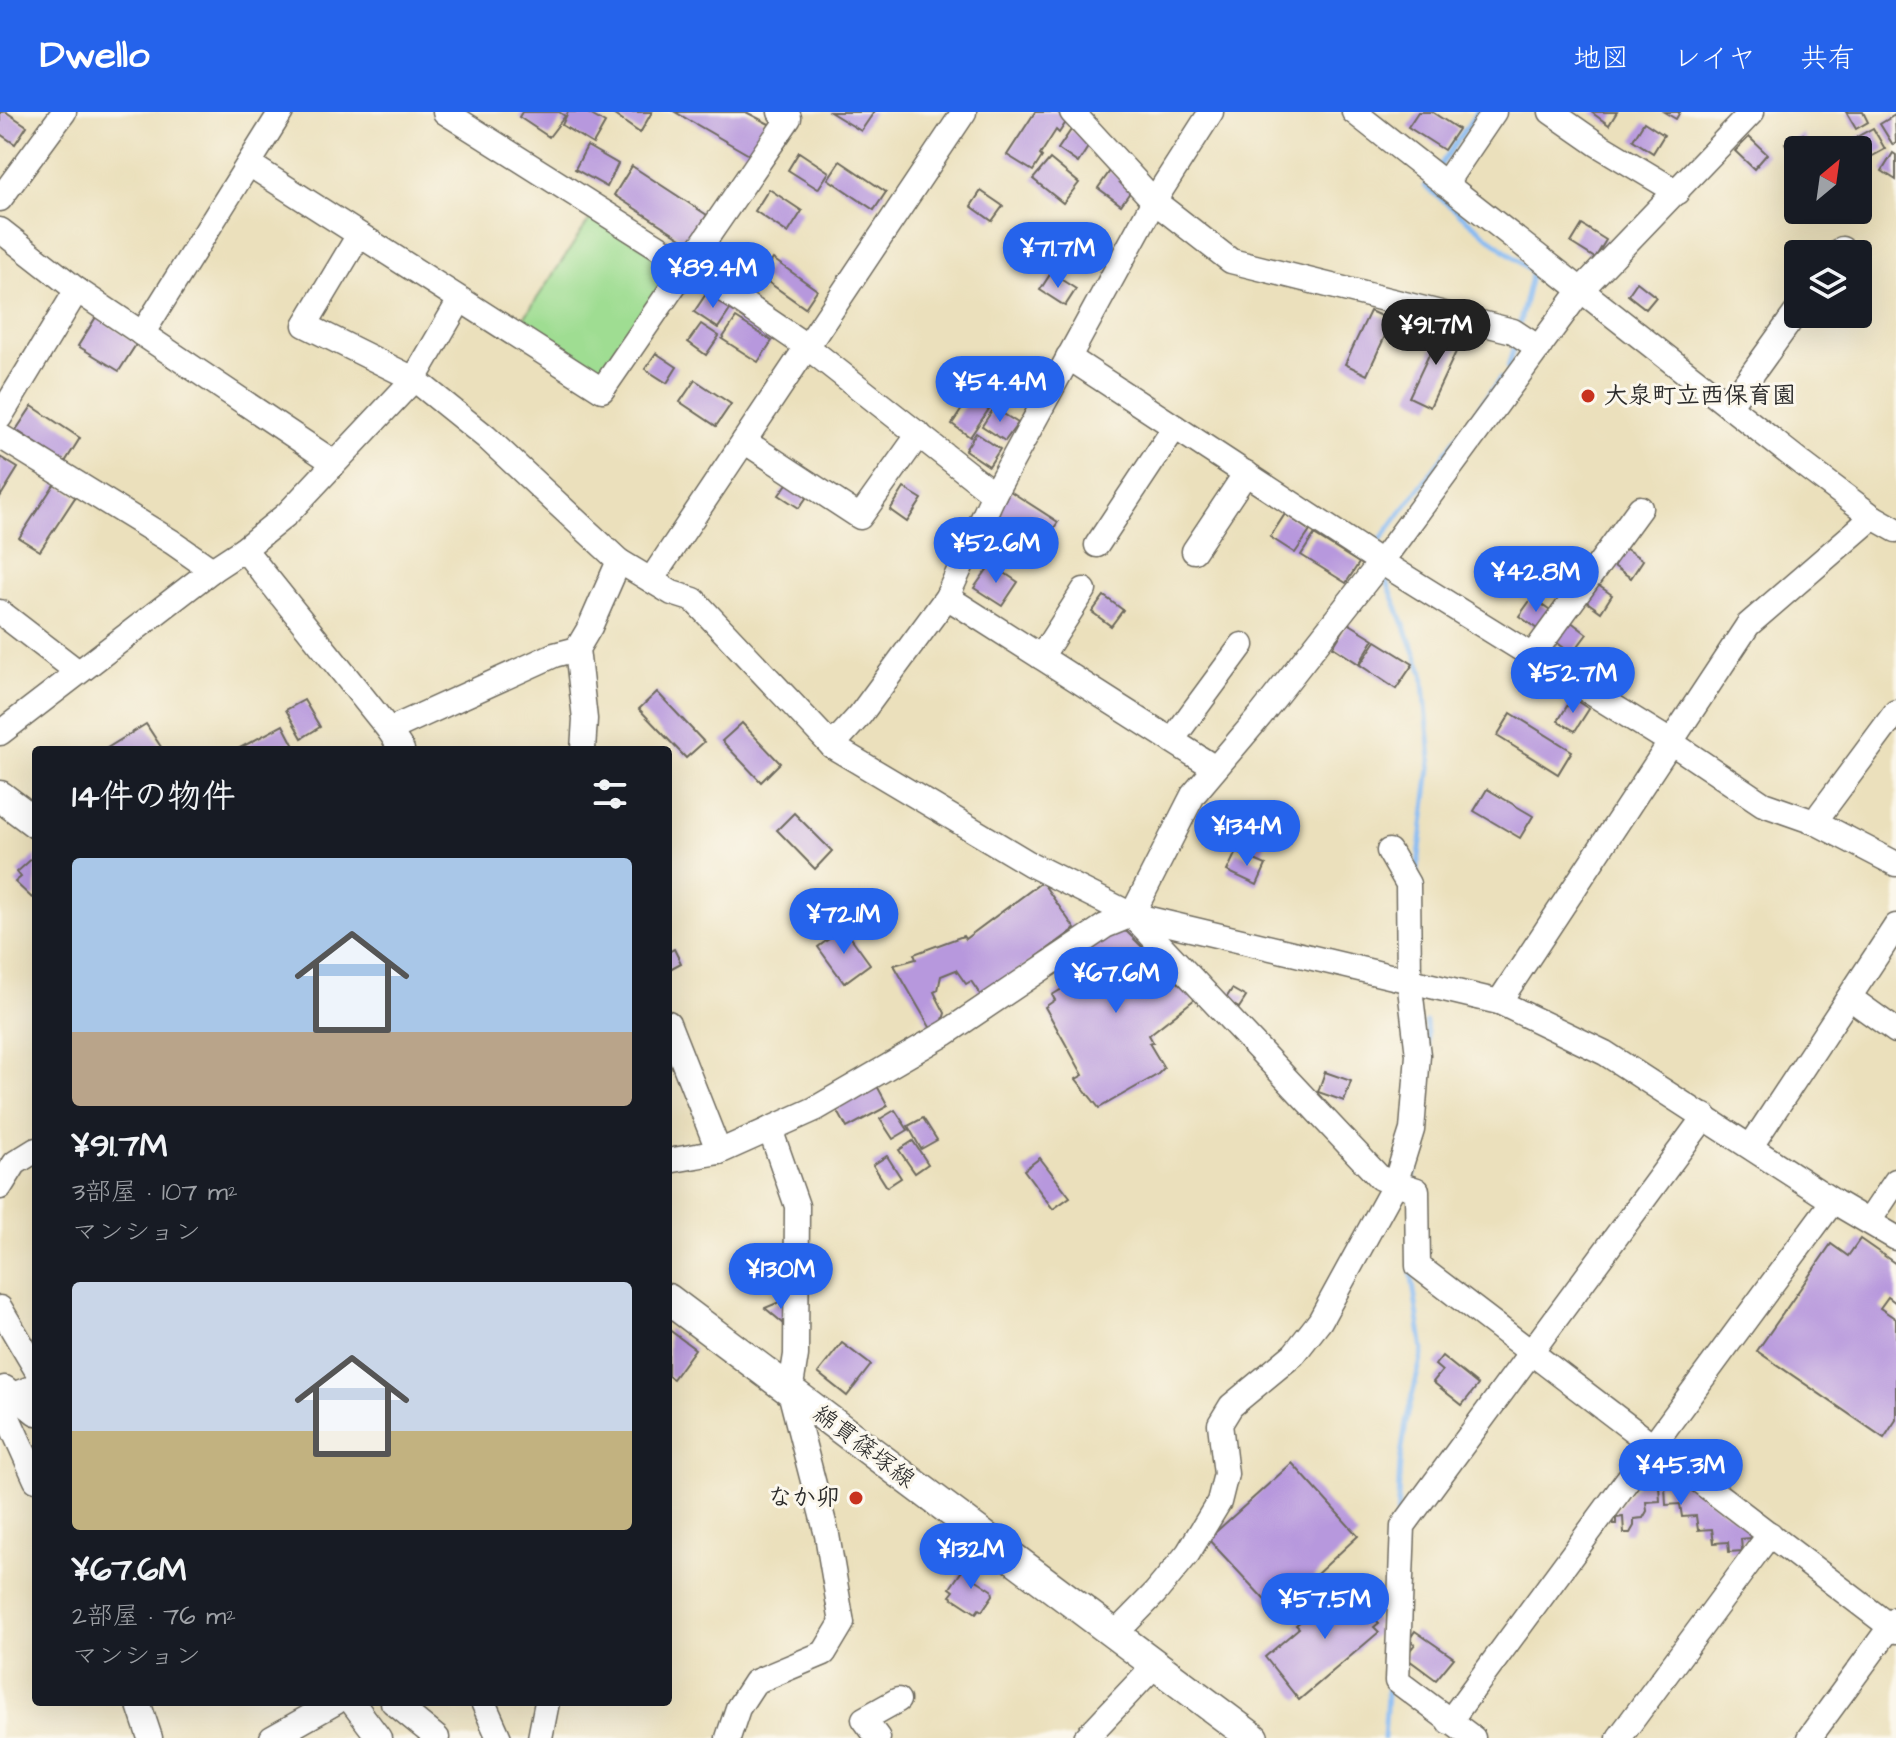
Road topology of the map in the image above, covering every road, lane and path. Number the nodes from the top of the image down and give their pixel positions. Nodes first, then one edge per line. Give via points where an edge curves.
1 (281, 112) edge
2 (445, 112) edge
3 (780, 112) edge
4 (964, 112) edge
5 (1072, 112) edge
6 (1211, 112) edge
7 (1354, 112) edge
8 (1494, 112) edge
9 (1551, 112) edge
10 (1752, 112) edge
11 (55, 115) edge
12 (249, 164) junction
13 (1445, 184) junction
14 (1677, 192) junction
15 (0, 199) edge
16 (1154, 201) junction
17 (0, 230) edge
18 (359, 235) junction
19 (687, 265) junction
20 (77, 290) junction
21 (1581, 290) junction
22 (460, 300) junction
23 (1785, 328) edge
24 (142, 334) junction
25 (806, 346) junction
26 (1539, 348) junction
27 (1068, 357) junction
28 (414, 379) junction
29 (1729, 406) junction
30 (0, 417) edge
31 (1175, 427) junction
32 (919, 434) junction
33 (0, 436) edge
34 (744, 441) junction
35 (333, 462) junction
36 (1246, 473) junction
37 (994, 494) junction
38 (1640, 508) dead end
39 (1873, 517) junction
40 (1896, 530) edge
41 (1097, 545) dead end
42 (244, 549) junction
43 (1194, 551) dead end
44 (619, 561) junction
45 (1381, 562) junction
46 (212, 570) junction
47 (651, 580) junction
48 (1084, 590) dead end
49 (947, 597) junction
50 (0, 612) edge
51 (1242, 645) dead end
52 (577, 649) junction
53 (1532, 656) junction
54 (1041, 657) junction
55 (78, 672) junction
56 (1896, 712) edge
57 (0, 733) edge
58 (395, 740) edge
59 (1172, 740) junction
60 (1669, 741) junction
61 (583, 746) edge
62 (832, 746) junction
63 (1215, 768) junction
64 (0, 796) edge
65 (32, 820) edge
66 (1817, 823) junction
67 (1389, 851) dead end
68 (1896, 864) edge
69 (1132, 915) junction
70 (1896, 926) edge
71 (1409, 980) junction
72 (1850, 998) junction
73 (1499, 1002) junction
74 (1896, 1031) edge
75 (672, 1033) edge
76 (1705, 1116) junction
77 (770, 1129) junction
78 (1751, 1146) junction
79 (32, 1152) edge
80 (719, 1152) junction
81 (672, 1160) edge
82 (1896, 1181) edge
83 (1395, 1184) junction
84 (0, 1187) edge
85 (1833, 1201) junction
86 (1869, 1221) junction
87 (1896, 1238) edge
88 (672, 1302) edge
89 (0, 1308) edge
90 (1532, 1352) junction
91 (32, 1362) edge
92 (17, 1388) edge
93 (790, 1392) junction
94 (32, 1408) edge
95 (1654, 1445) junction
96 (32, 1471) edge
97 (1770, 1534) junction
98 (1894, 1626) edge
99 (1114, 1635) junction
100 (1155, 1665) junction
101 (898, 1700) dead end
102 (139, 1706) edge
103 (329, 1706) edge
104 (355, 1706) edge
105 (398, 1706) edge
106 (485, 1706) edge
107 (546, 1706) edge
108 (1449, 1722) junction
109 (150, 1738) edge
110 (272, 1738) edge
111 (379, 1738) edge
112 (437, 1738) edge
113 (499, 1738) edge
114 (540, 1738) edge
115 (728, 1738) edge
116 (878, 1738) edge
117 (1086, 1738) edge
118 (1253, 1738) edge
119 (1473, 1738) edge
120 (1619, 1738) edge
121 (1809, 1738) edge

1 - 12 street
2 - 19 street
3 - 19 street via 789,118
4 - 25 street
5 - 16 street
6 - 16 street
7 - 13 street
8 - 13 street
9 - 14 street
10 - 14 street
11 - 15 street
12 - 18 street
12 - 24 street
13 - 21 street
14 - 21 street
16 - 26 street via 1231,261 1513,331
16 - 27 street
17 - 20 street
18 - 22 street
18 - 28 street via 305,325
19 - 22 street via 602,390
19 - 25 street
20 - 24 street
20 - 30 street
21 - 26 street
21 - 29 street
22 - 28 street
23 - 29 street
24 - 35 street
25 - 32 street
25 - 34 street
26 - 45 street
27 - 31 street
27 - 37 street
28 - 35 street
28 - 44 street via 486,437
29 - 39 street
31 - 36 street
31 - 41 street
32 - 34 street via 860,517
32 - 37 street
33 - 46 street
34 - 47 street
35 - 42 street via 287,514
36 - 43 street
36 - 45 street
37 - 49 street
38 - 53 street
39 - 40 street
39 - 60 street via 1748,625
42 - 46 street
42 - 58 street
44 - 47 street
44 - 52 street
45 - 53 street
45 - 63 street
46 - 55 street
47 - 62 street via 694,600
48 - 54 street
49 - 54 street
49 - 62 street
50 - 55 street
51 - 59 street
52 - 58 street via 554,655
52 - 61 street
53 - 60 street
54 - 59 street
55 - 57 street
56 - 66 street
59 - 63 street
60 - 66 street via 1763,804
60 - 73 street
62 - 69 street via 1030,864
63 - 69 street via 1193,795
64 - 65 main road
66 - 68 street
67 - 71 street via 1408,884
69 - 71 street
69 - 77 street via 1105,926 946,1033
69 - 83 street via 1380,1178
70 - 72 street
71 - 73 street
71 - 83 street via 1418,1055 1412,1130
72 - 74 street
72 - 78 street
73 - 76 street via 1605,1053
75 - 80 street
76 - 78 street
76 - 90 street
77 - 80 street
77 - 93 street via 797,1206 796,1355
78 - 85 street
79 - 84 street via 15,1163
80 - 81 street
82 - 86 street
83 - 90 street via 1417,1190 1418,1266
83 - 99 street via 1320,1321 1294,1354 1231,1406 1220,1424 1226,1474 1219,1502 1188,1553
85 - 86 street
85 - 95 street
86 - 87 street
88 - 93 main road, 綿貫篠塚線
89 - 91 street
90 - 95 street
90 - 108 street via 1403,1526 1397,1681
92 - 94 street
92 - 96 street via 0,1400
93 - 99 main road, 綿貫篠塚線
93 - 115 street via 827,1535 842,1623 824,1653 755,1682 738,1708
95 - 97 street
95 - 108 street
97 - 98 street
97 - 120 street
98 - 121 street
99 - 100 main road, 綿貫篠塚線
100 - 117 street
100 - 118 main road, 綿貫篠塚線
101 - 116 street via 864,1719
102 - 109 street
103 - 110 street
104 - 111 street
105 - 112 street
106 - 113 street
107 - 114 street
108 - 119 street

